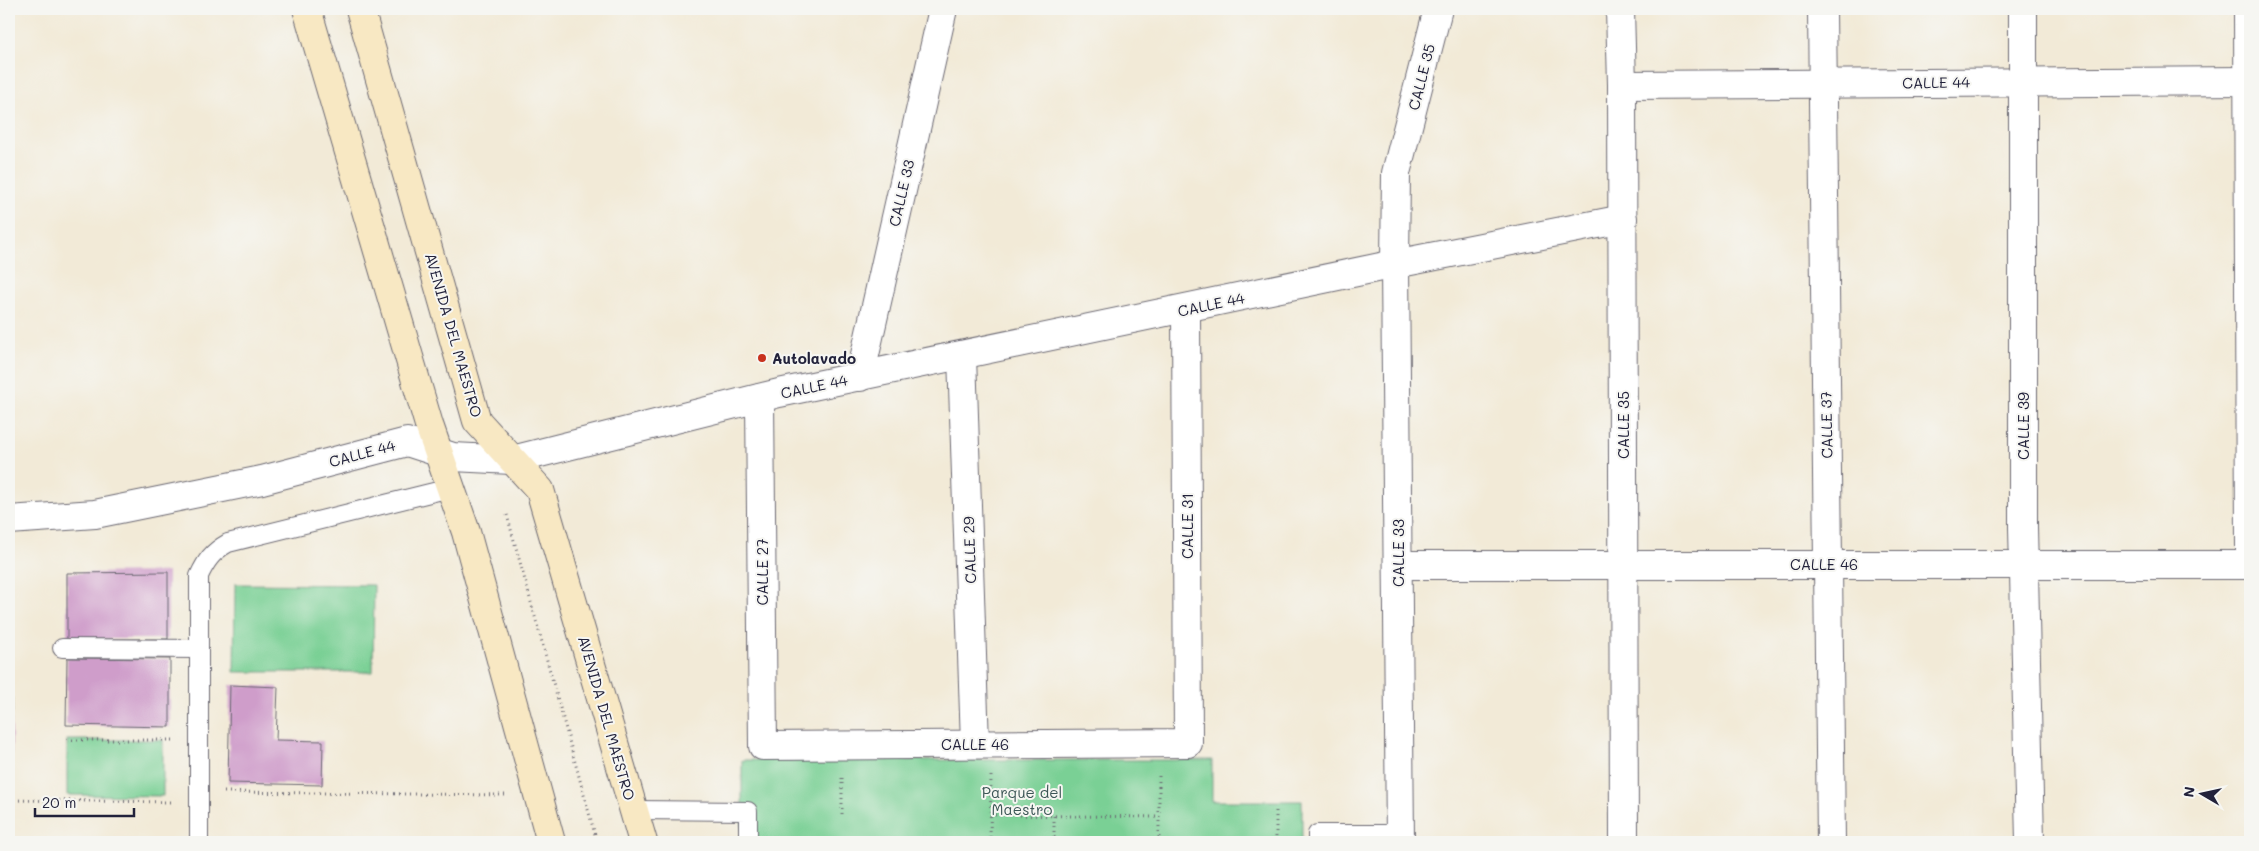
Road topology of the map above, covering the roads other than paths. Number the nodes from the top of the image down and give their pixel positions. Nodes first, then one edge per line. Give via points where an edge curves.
1 (307, 9) edge
2 (360, 9) edge
3 (943, 9) edge
4 (1438, 9) edge
5 (1620, 9) edge
6 (1822, 9) edge
7 (2023, 9) edge
8 (2248, 9) edge
9 (2249, 81) edge
10 (2024, 82) junction
11 (1822, 83) junction
12 (1622, 85) junction
13 (1623, 219) junction
14 (1395, 264) junction
15 (1186, 309) junction
16 (962, 356) junction
17 (860, 377) junction
18 (760, 398) junction
19 (438, 452) junction
20 (512, 460) junction
21 (450, 488) junction
22 (9, 520) edge
23 (2250, 552) edge
24 (1398, 564) junction
25 (1623, 564) junction
26 (1828, 564) junction
27 (2024, 565) junction
28 (2250, 565) edge
29 (62, 648) dead end
30 (199, 649) junction
31 (1188, 743) joint
32 (975, 744) junction
33 (763, 746) joint
34 (634, 810) junction
35 (1400, 838) edge
36 (199, 842) edge
37 (551, 842) edge
38 (643, 842) edge
39 (748, 842) edge
40 (1317, 842) edge
41 (1624, 842) edge
42 (1831, 842) edge
43 (2030, 842) edge

1 - 19 street
2 - 20 street, AVENIDA DEL MAESTRO via 477,421
3 - 17 street, CALLE 33
4 - 14 street, CALLE 35 via 1396,173
5 - 12 street, CALLE 35
6 - 11 street, CALLE 37
7 - 10 street, CALLE 39
8 - 9 street
9 - 10 street, CALLE 44
9 - 23 street
10 - 11 street, CALLE 44
10 - 27 street, CALLE 39
11 - 12 street, CALLE 44
11 - 26 street, CALLE 37
12 - 13 street, CALLE 35
13 - 14 street, CALLE 44
13 - 25 street, CALLE 35
14 - 15 street, CALLE 44
14 - 24 street, CALLE 33
15 - 16 street, CALLE 44
15 - 31 street, CALLE 31
16 - 17 street, CALLE 44
16 - 32 street, CALLE 29
17 - 18 street, CALLE 44
18 - 20 street, CALLE 44
18 - 33 street, CALLE 27
19 - 20 street, CALLE 44 via 453,457
19 - 21 street
19 - 22 street, CALLE 44 via 406,442 262,480 95,514
20 - 34 street, AVENIDA DEL MAESTRO via 540,490
21 - 30 lane via 228,543 215,550 198,576
21 - 37 street via 466,532
24 - 25 street, CALLE 46
24 - 35 street, CALLE 33
25 - 26 street, CALLE 46
25 - 41 street, CALLE 35
26 - 27 street, CALLE 46
26 - 42 street, CALLE 37
27 - 28 street, CALLE 46
27 - 43 street, CALLE 39
29 - 30 lane
30 - 36 lane
31 - 32 street, CALLE 46
32 - 33 street, CALLE 46
34 - 38 street, AVENIDA DEL MAESTRO
34 - 39 lane via 748,810
35 - 40 lane via 1317,834

